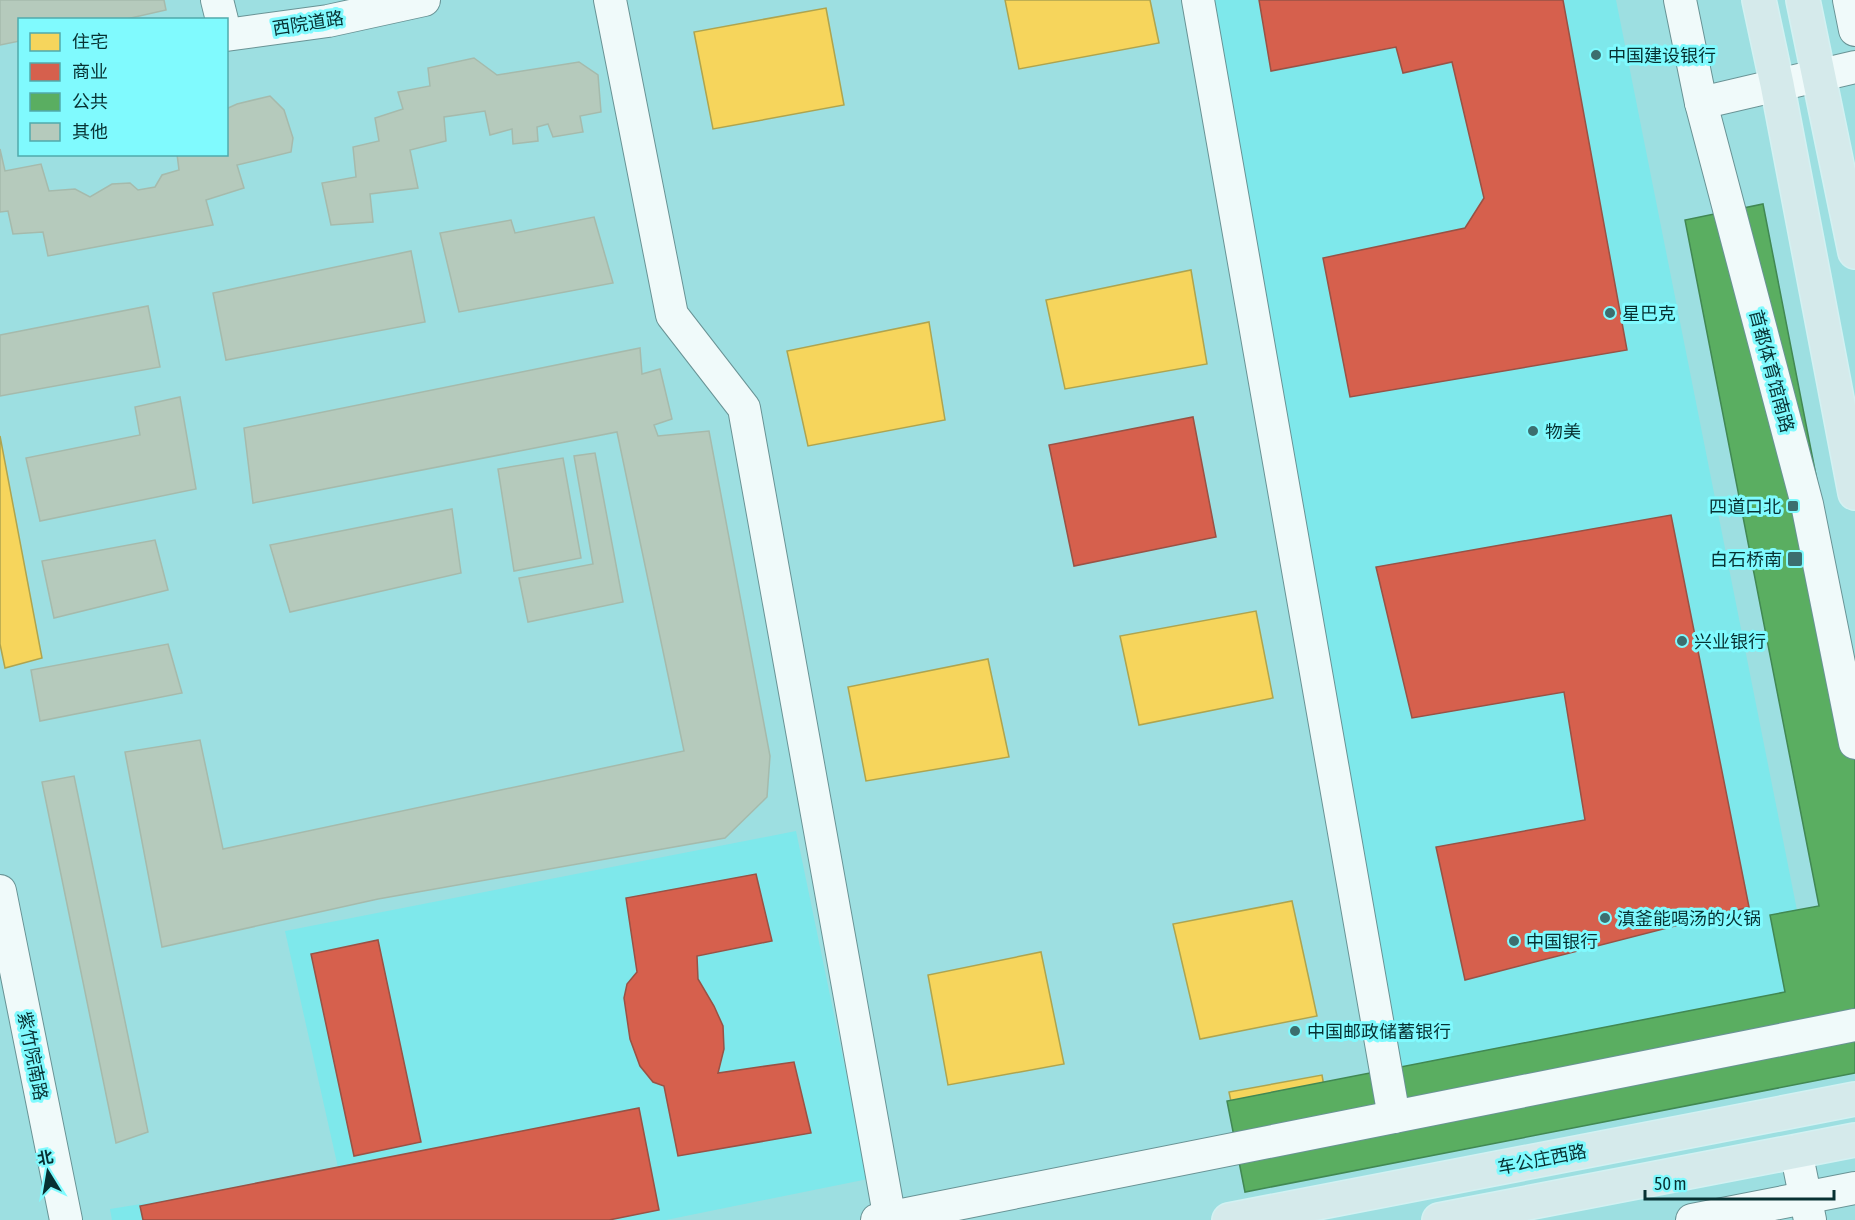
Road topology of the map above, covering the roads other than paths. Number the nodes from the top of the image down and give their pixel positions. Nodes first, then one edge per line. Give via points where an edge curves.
1 (217, 0) edge
2 (424, 0) edge
3 (610, 0) edge
4 (1198, 0) edge
5 (1680, 0) edge
6 (1759, 0) edge
7 (1803, 0) edge
8 (1849, 0) edge
9 (222, 18) edge
10 (1855, 30) edge
11 (228, 35) edge
12 (1855, 67) edge
13 (1819, 75) junction
14 (1777, 84) junction
15 (1701, 103) junction
16 (1855, 252) edge
17 (1855, 493) edge
18 (1855, 743) edge
19 (0, 891) edge
20 (1855, 1025) edge
21 (1855, 1099) edge
22 (1394, 1117) junction
23 (1855, 1140) edge
24 (1796, 1151) junction
25 (1855, 1188) edge
26 (1807, 1209) edge
27 (886, 1219) edge
28 (66, 1220) edge
29 (1228, 1220) edge
30 (1439, 1220) edge
31 (1692, 1220) edge

1 - 9 street
2 - 11 street, 西院道路 via 328,21
3 - 27 street via 672,315 744,408
4 - 22 street
5 - 15 street, 首都体育馆南路
6 - 14 main road
7 - 13 main road
8 - 10 street
12 - 13 street
13 - 14 street
13 - 16 main road
14 - 15 street
14 - 17 main road
15 - 18 street, 首都体育馆南路 via 1807,504
19 - 28 street, 紫竹院南路
20 - 22 street
21 - 29 main road, 车公庄西路
22 - 27 street
23 - 24 main road
24 - 26 street
24 - 30 main road
25 - 26 street
26 - 31 street

